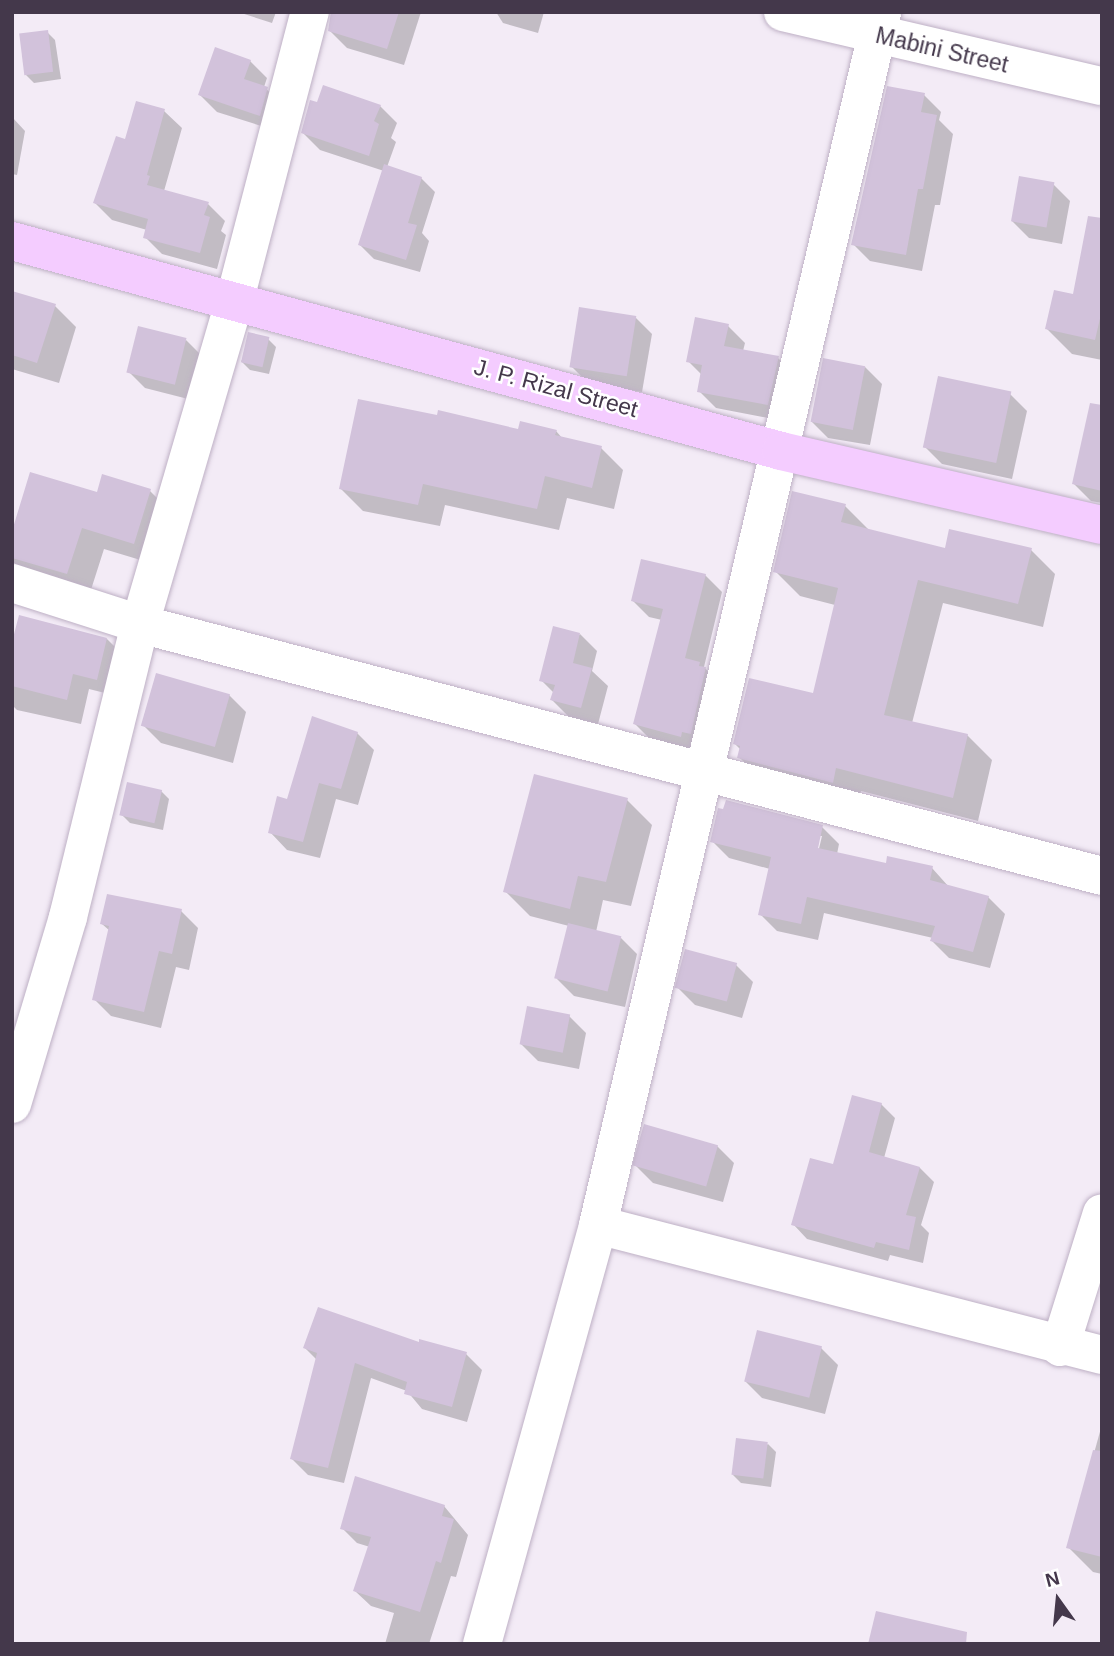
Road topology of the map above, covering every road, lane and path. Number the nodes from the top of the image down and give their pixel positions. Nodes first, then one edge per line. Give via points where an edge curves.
1 (310, 12) edge
2 (783, 12) edge
3 (879, 24) edge
4 (1102, 86) edge
5 (12, 241) edge
6 (235, 299) junction
7 (781, 451) junction
8 (1102, 525) edge
9 (12, 583) edge
10 (140, 624) junction
11 (706, 771) junction
12 (1102, 876) edge
13 (12, 1104) edge
14 (1102, 1213) edge
15 (598, 1225) junction
16 (1060, 1346) junction
17 (1102, 1355) edge
18 (482, 1644) edge

1 - 6 street
2 - 3 street, Mabini Street
3 - 4 street, Mabini Street
3 - 7 street
5 - 6 main road, J. P. Rizal Street
6 - 7 main road, J. P. Rizal Street
6 - 10 street
7 - 8 main road, J. P. Rizal Street
7 - 11 street
9 - 10 street
10 - 11 street
10 - 13 street via 68,917
11 - 12 street
11 - 15 street
14 - 16 street
15 - 16 street
15 - 18 street
16 - 17 street

